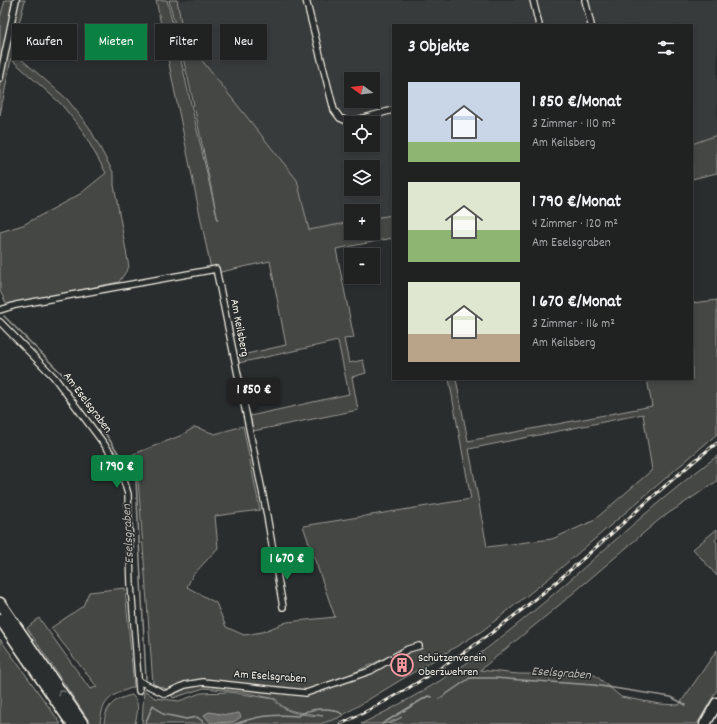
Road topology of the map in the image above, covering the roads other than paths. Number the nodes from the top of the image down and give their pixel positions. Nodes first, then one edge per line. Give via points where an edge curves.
1 (16, 0) edge
2 (306, 0) edge
3 (533, 0) edge
4 (585, 0) edge
5 (540, 24) edge
6 (591, 24) edge
7 (0, 78) edge
8 (392, 110) edge
9 (0, 310) edge
10 (0, 322) edge
11 (0, 603) edge
12 (283, 607) dead end
13 (0, 618) edge
14 (0, 626) edge
15 (19, 646) junction
16 (419, 646) dead end
17 (139, 681) junction
18 (139, 691) dead end
19 (717, 703) edge
20 (72, 724) edge
21 (83, 724) edge
22 (705, 724) edge

1 - 7 street
2 - 8 street via 334,110 340,118 349,122
3 - 5 street
4 - 6 street
9 - 12 street, Am Keilsberg via 216,269 265,505
10 - 17 street, Am Eselsgraben via 54,377 119,464 128,494 131,585
21 -> 11 highway
13 - 15 highway
14 - 15 highway
15 - 20 highway
16 - 17 street, Am Eselsgraben via 408,649 370,671 306,693 203,682 165,694
17 - 18 street, Am Eselsgraben
19 - 22 highway

